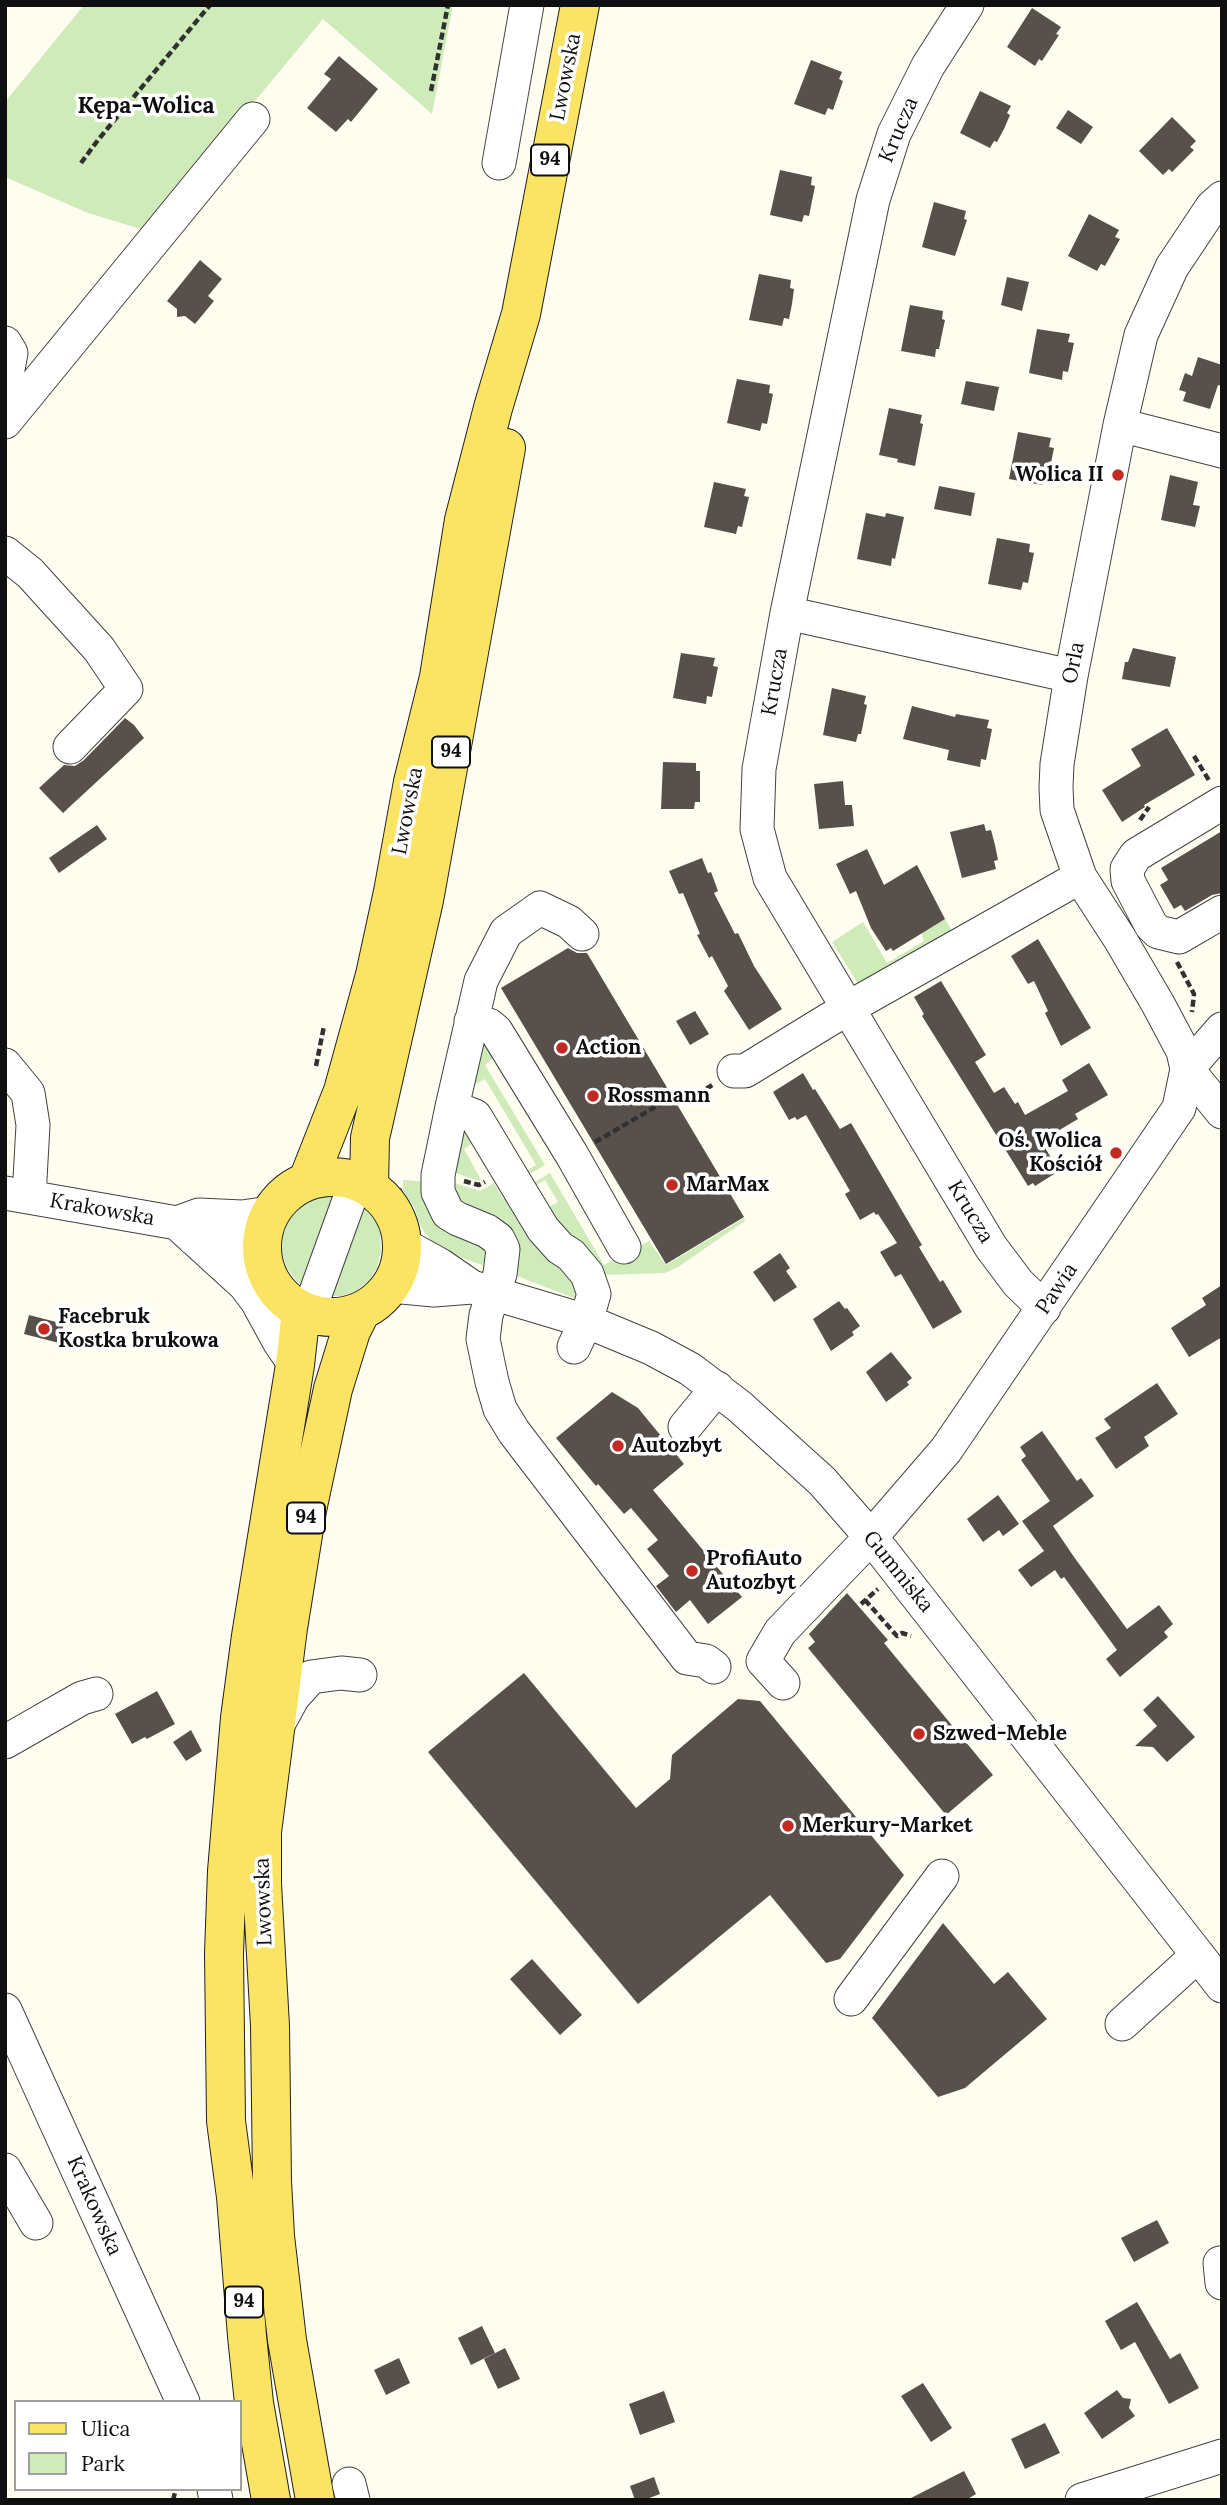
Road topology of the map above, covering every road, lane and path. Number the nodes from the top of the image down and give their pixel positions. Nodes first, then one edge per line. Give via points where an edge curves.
1 (211, 5) edge
2 (448, 5) edge
3 (527, 5) edge
4 (580, 5) edge
5 (967, 5) edge
6 (430, 90) dead end
7 (253, 119) dead end
8 (81, 163) dead end
9 (499, 163) dead end
10 (1222, 198) edge
11 (521, 314) junction
12 (5, 343) edge
13 (5, 385) edge
14 (5, 422) edge
15 (1120, 425) junction
16 (1222, 451) edge
17 (5, 554) edge
18 (787, 613) junction
19 (1071, 676) junction
20 (70, 747) dead end
21 (1222, 803) edge
22 (1080, 877) junction
23 (1222, 912) edge
24 (582, 934) dead end
25 (1194, 994) dead end
26 (848, 1008) junction
27 (1194, 1008) dead end
28 (471, 1021) junction
29 (1222, 1029) edge
30 (5, 1065) edge
31 (1187, 1069) junction
32 (734, 1071) dead end
33 (701, 1093) dead end
34 (688, 1100) dead end
35 (452, 1107) junction
36 (1222, 1112) edge
37 (307, 1180) junction
38 (363, 1184) junction
39 (17, 1195) edge
40 (270, 1213) junction
41 (185, 1231) junction
42 (402, 1244) junction
43 (624, 1247) dead end
44 (262, 1252) junction
45 (391, 1286) junction
46 (483, 1290) junction
47 (1044, 1308) junction
48 (305, 1312) junction
49 (360, 1313) junction
50 (580, 1334) junction
51 (295, 1365) junction
52 (717, 1388) junction
53 (685, 1427) dead end
54 (871, 1537) junction
55 (887, 1582) dead end
56 (911, 1636) dead end
57 (714, 1667) dead end
58 (360, 1675) dead end
59 (783, 1683) dead end
60 (96, 1693) dead end
61 (276, 1728) junction
62 (5, 1742) edge
63 (942, 1875) dead end
64 (1198, 1955) junction
65 (1222, 1986) edge
66 (851, 1999) dead end
67 (5, 2010) edge
68 (1122, 2024) dead end
69 (12, 2046) edge
70 (5, 2170) edge
71 (36, 2223) dead end
72 (182, 2400) edge
73 (1222, 2456) edge
74 (271, 2500) edge
75 (314, 2500) edge
76 (1082, 2500) edge

1 - 8 path
2 - 6 path
3 - 9 street
4 - 11 main road, Lwowska / 94
5 - 18 street, Krucza via 928,66 894,134 873,200
7 - 14 street
10 - 15 street, Orla via 1172,267 1141,335
11 - 37 main road, Lwowska / 94 via 464,520 439,677 375,975 343,1091
11 - 38 main road, Lwowska / 94 via 512,413 485,572 424,900
12 - 13 street via 10,353
15 - 16 street
15 - 19 street, Orla
17 - 20 street via 30,573 99,649 126,689
18 - 19 street
18 - 26 street, Krucza via 759,769 757,829 770,877
19 - 22 street, Orla via 1058,751 1057,810
21 - 23 street via 1155,841 1136,855 1127,869 1128,881 1158,932 1179,937
22 - 26 street
22 - 31 street, Orla via 1158,1004 1183,1051
24 - 28 street via 540,908 506,932 481,981
25 - 27 path
26 - 32 street via 745,1071
26 - 47 street, Krucza via 991,1247
28 - 35 street
28 - 43 street via 496,1031
29 - 31 street, Pawia
30 - 39 street via 28,1093 33,1125
31 - 36 street, Orla
31 - 47 street, Pawia via 1179,1108
33 - 34 path
35 - 46 street via 438,1192 448,1213 487,1231 503,1249 503,1258
35 - 50 street via 475,1116 543,1229 586,1274 594,1294
37 - 38 main road via 334,1177
37 - 40 main road, 94 via 288,1192
38 - 42 main road via 389,1206
38 - 48 street
39 - 41 street, Krakowska
40 - 41 street via 199,1215
40 - 44 main road
41 - 44 street, Krakowska
41 - 51 street via 245,1285
42 - 45 main road via 400,1266
42 - 46 street
44 - 48 main road via 274,1287
45 - 46 street
45 - 49 main road, 94
46 - 50 street, Gumniska
46 - 57 street via 483,1339 492,1382 513,1432 687,1658
47 - 54 street, Pawia via 946,1450
48 - 49 main road via 334,1318
48 - 51 main road, Lwowska / 94
49 - 61 main road, Lwowska / 94 via 321,1439 288,1628
50 - 52 street, Gumniska via 612,1330
51 - 74 main road, Lwowska / 94 via 240,1718 224,1953 226,2121 254,2403
52 - 53 street
52 - 54 street, Gumniska via 822,1481
54 - 59 street, Pawia via 780,1632 763,1661
54 - 64 street, Gumniska
55 - 56 path via 863,1602 897,1636
58 - 61 street via 311,1677 293,1697
60 - 62 street
61 - 75 main road, Lwowska / 94 via 261,1857 272,2181 287,2340
63 - 66 street
64 - 65 street, Gumniska
64 - 68 street
67 - 69 street, Krakowska
69 - 72 street, Krakowska
70 - 71 street
73 - 76 street

